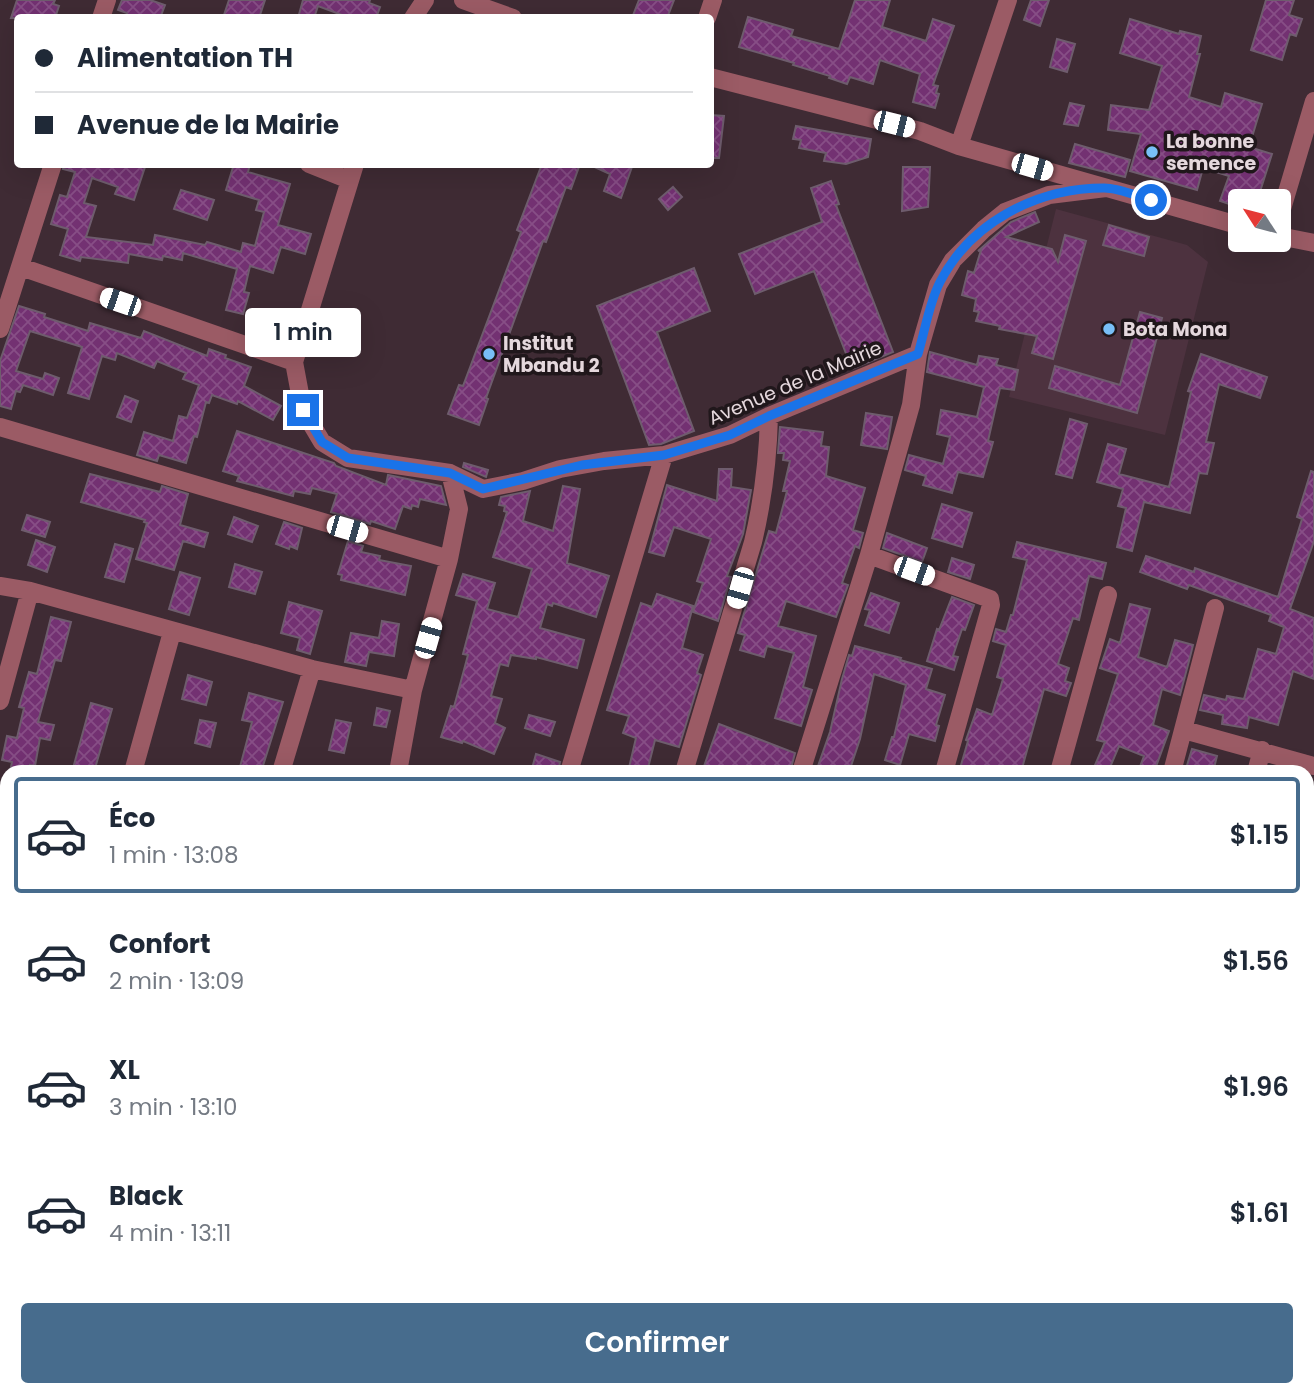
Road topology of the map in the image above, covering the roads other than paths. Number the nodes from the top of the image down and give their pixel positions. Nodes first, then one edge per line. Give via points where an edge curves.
1 (463, 0) edge
2 (1008, 0) edge
3 (502, 14) edge
4 (714, 78) edge
5 (1314, 102) edge
6 (959, 146) junction
7 (52, 168) edge
8 (330, 168) edge
9 (352, 172) edge
10 (1106, 188) junction
11 (1288, 189) edge
12 (1228, 222) edge
13 (1292, 239) edge
14 (1314, 243) edge
15 (21, 267) junction
16 (0, 329) edge
17 (918, 354) junction
18 (294, 362) junction
19 (769, 416) junction
20 (0, 427) edge
21 (664, 455) junction
22 (450, 473) junction
23 (869, 555) junction
24 (449, 559) junction
25 (0, 586) edge
26 (30, 591) junction
27 (1108, 595) dead end
28 (1214, 608) dead end
29 (172, 632) junction
30 (312, 669) junction
31 (413, 690) junction
32 (0, 701) edge
33 (1184, 730) junction
34 (1262, 751) junction
35 (135, 765) edge
36 (283, 765) edge
37 (399, 765) edge
38 (571, 765) edge
39 (686, 765) edge
40 (803, 765) edge
41 (946, 765) edge
42 (1061, 765) edge
43 (1174, 765) edge
44 (1258, 765) edge
45 (1311, 765) edge

1 - 3 street
2 - 6 street
4 - 6 street via 920,131
5 - 11 street
6 - 10 street
7 - 15 street
8 - 9 street
9 - 18 street, Avenue de la Mairie
10 - 12 street
10 - 17 street via 1049,195 1005,212 984,229 953,260 938,285
13 - 14 street
15 - 16 street
15 - 18 street
17 - 19 street, Avenue de la Mairie
17 - 23 street via 911,405
18 - 22 street, Avenue de la Mairie via 303,410 322,442 348,458
19 - 21 street, Avenue de la Mairie via 730,435
19 - 39 street via 761,511
20 - 24 street
21 - 22 street, Avenue de la Mairie via 593,463 483,489
21 - 38 street
22 - 24 street via 459,509
23 - 40 street
23 - 41 street via 990,599
24 - 31 street
25 - 26 street
26 - 29 street
26 - 32 street
27 - 42 street
28 - 33 street
29 - 30 street
29 - 35 street
30 - 31 street
30 - 36 street
31 - 37 street
33 - 34 street
33 - 43 street
34 - 44 street
34 - 45 street

